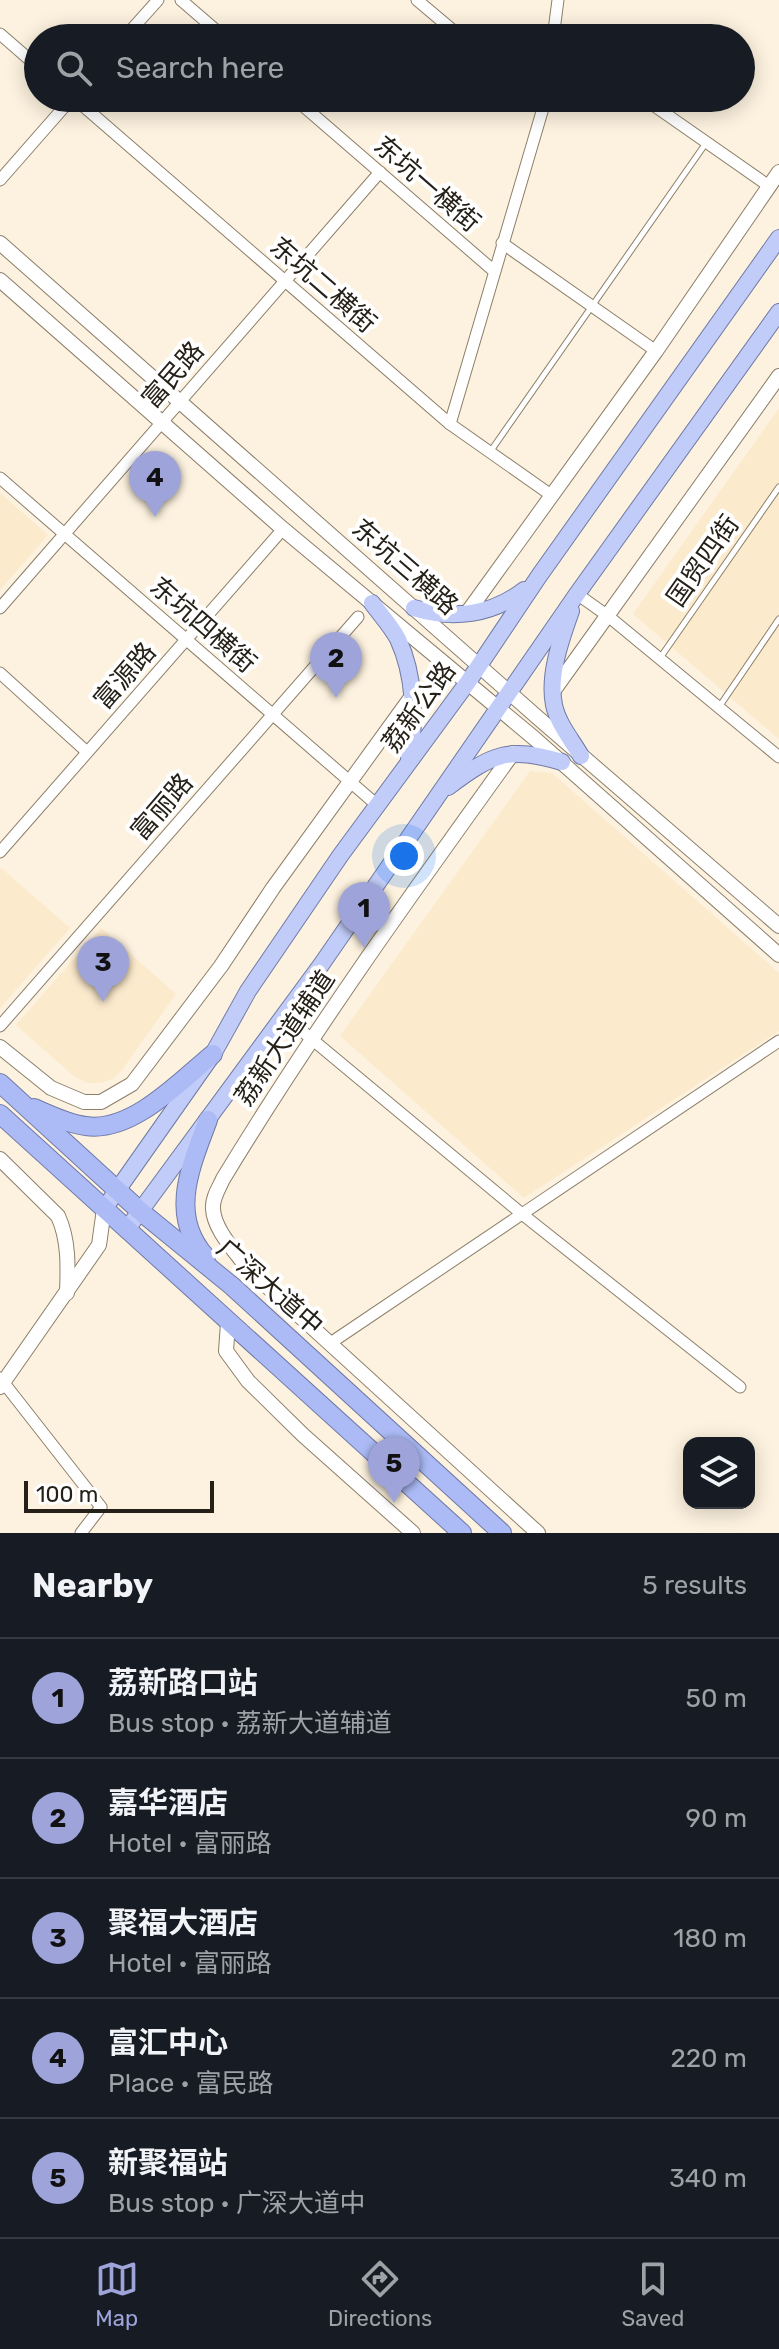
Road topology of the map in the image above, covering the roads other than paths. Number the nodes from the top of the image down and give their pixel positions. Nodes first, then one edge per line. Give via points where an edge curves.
1 (158, 0) edge
2 (181, 0) edge
3 (417, 0) edge
4 (546, 0) edge
5 (557, 4) edge
6 (137, 24) edge
7 (209, 24) edge
8 (445, 24) edge
9 (555, 24) edge
10 (0, 34) edge
11 (24, 55) edge
12 (61, 112) edge
13 (89, 112) edge
14 (310, 112) edge
15 (542, 112) edge
16 (663, 112) edge
17 (706, 142) junction
18 (380, 172) junction
19 (779, 172) edge
20 (0, 180) edge
21 (769, 186) junction
22 (779, 238) edge
23 (0, 243) edge
24 (502, 243) junction
25 (494, 271) junction
26 (0, 280) edge
27 (285, 281) junction
28 (592, 306) junction
29 (779, 312) edge
30 (656, 351) junction
31 (779, 377) edge
32 (180, 401) junction
33 (161, 422) junction
34 (450, 424) junction
35 (490, 452) junction
36 (0, 478) edge
37 (779, 487) edge
38 (551, 495) junction
39 (283, 529) junction
40 (64, 534) junction
41 (535, 582) junction
42 (577, 594) junction
43 (372, 603) junction
44 (0, 608) edge
45 (414, 608) junction
46 (467, 613) junction
47 (608, 616) junction
48 (358, 617) dead end
49 (779, 619) edge
50 (186, 640) junction
51 (660, 659) junction
52 (480, 665) junction
53 (0, 673) edge
54 (468, 682) junction
55 (554, 690) junction
56 (508, 692) junction
57 (412, 696) junction
58 (497, 707) junction
59 (719, 708) junction
60 (272, 715) junction
61 (87, 752) junction
62 (513, 753) junction
63 (581, 756) junction
64 (778, 756) edge
65 (409, 761) junction
66 (562, 762) junction
67 (350, 782) junction
68 (437, 795) junction
69 (377, 805) junction
70 (0, 852) edge
71 (779, 926) edge
72 (779, 955) edge
73 (284, 1016) junction
74 (0, 1026) edge
75 (313, 1038) junction
76 (779, 1041) edge
77 (0, 1047) edge
78 (213, 1054) junction
79 (0, 1083) edge
80 (19, 1102) junction
81 (0, 1114) edge
82 (208, 1120) junction
83 (0, 1159) edge
84 (117, 1191) junction
85 (104, 1209) junction
86 (140, 1211) junction
87 (522, 1214) junction
88 (127, 1229) junction
89 (99, 1245) junction
90 (232, 1286) junction
91 (67, 1294) junction
92 (228, 1323) junction
93 (329, 1344) junction
94 (1, 1382) edge
95 (740, 1387) dead end
96 (81, 1533) edge
97 (413, 1533) edge
98 (462, 1533) edge
99 (502, 1533) edge
100 (538, 1533) edge

1 - 6 street
2 - 7 street
3 - 8 street
4 - 5 lane
5 - 9 street
10 - 11 street
12 - 20 street
13 - 27 street, 东坑二横街
14 - 18 street, 东坑一横街
15 - 24 street
16 - 17 street
17 - 21 street
17 - 28 lane
18 - 25 street, 东坑一横街
18 - 27 street, 富民路
19 - 21 street
21 - 30 street
22 - 41 main road, 荔新公路
23 - 32 street, 东坑三横路
24 - 25 street
24 - 28 street, 东坑一横街
25 - 34 street
26 - 33 street, 东坑三横路
27 - 32 street, 富民路
27 - 34 street, 东坑二横街
28 - 30 street, 东坑一横街
28 - 35 lane
29 - 42 main road
30 - 38 street
31 - 47 street
32 - 33 street, 富民路
32 - 45 street, 东坑三横路
33 - 39 street, 东坑三横路
33 - 40 street, 富民路
34 - 35 street, 东坑二横街
35 - 38 street, 东坑二横街
36 - 40 street, 东坑四横街
37 - 51 lane, 国贸四街
38 - 46 street
39 - 43 street, 东坑三横路
39 - 50 street, 富源路
40 - 44 street, 富民路
40 - 50 street, 东坑四横街
41 - 46 main road via 507,603
41 - 52 main road, 荔新公路
42 - 47 street
42 - 55 main road via 558,651
42 - 56 main road
43 - 54 street, 东坑三横路
43 - 57 main road via 397,638
45 - 46 main road via 440,615
45 - 52 street, 东坑三横路
47 - 51 street
47 - 55 street
48 - 60 street, 富丽路
49 - 59 lane
50 - 60 street, 东坑四横街
50 - 61 street, 富源路
51 - 59 street
52 - 54 main road, 荔新公路
52 - 56 street, 东坑三横路
53 - 61 street
54 - 58 street, 东坑三横路
54 - 65 main road, 荔新公路
55 - 63 main road via 561,723
56 - 58 main road
56 - 63 street, 东坑三横路
57 - 65 main road
57 - 67 street
58 - 66 street, 东坑三横路
58 - 68 main road
59 - 64 street
60 - 67 street, 东坑四横街
60 - 74 street, 富丽路
61 - 70 street, 富源路
62 - 66 main road
62 - 68 main road via 479,765
62 - 75 street, 荔新大道辅道
63 - 71 street, 东坑三横路
65 - 69 main road, 荔新公路
66 - 72 street, 东坑三横路
67 - 69 street, 东坑四横街
67 - 77 street via 132,1084 101,1102 84,1102 51,1088
68 - 73 main road
69 - 78 main road, 荔新公路 via 248,991
73 - 75 street
73 - 82 main road
75 - 87 street
75 - 93 street, 荔新大道辅道 via 243,1145 213,1210 248,1269
76 - 87 street
78 - 80 highway via 141,1112 102,1126 69,1123
78 - 84 main road, 荔新公路
79 - 80 highway, 广深大道中
80 - 84 highway, 广深大道中
81 - 85 highway, 广深大道中
82 - 86 main road
82 - 90 highway via 185,1188 185,1216 197,1247
83 - 91 street via 58,1216 68,1261
84 - 85 main road, 荔新公路
84 - 86 highway, 广深大道中
85 - 88 highway, 广深大道中
85 - 89 street
86 - 88 main road
86 - 90 highway, 广深大道中
87 - 93 street
87 - 95 street
88 - 89 street
88 - 92 highway, 广深大道中
89 - 91 street
90 - 99 highway, 广深大道中
91 - 94 street
92 - 97 street via 226,1351 248,1381
92 - 98 highway, 广深大道中
93 - 100 street
94 - 96 street via 101,1507

